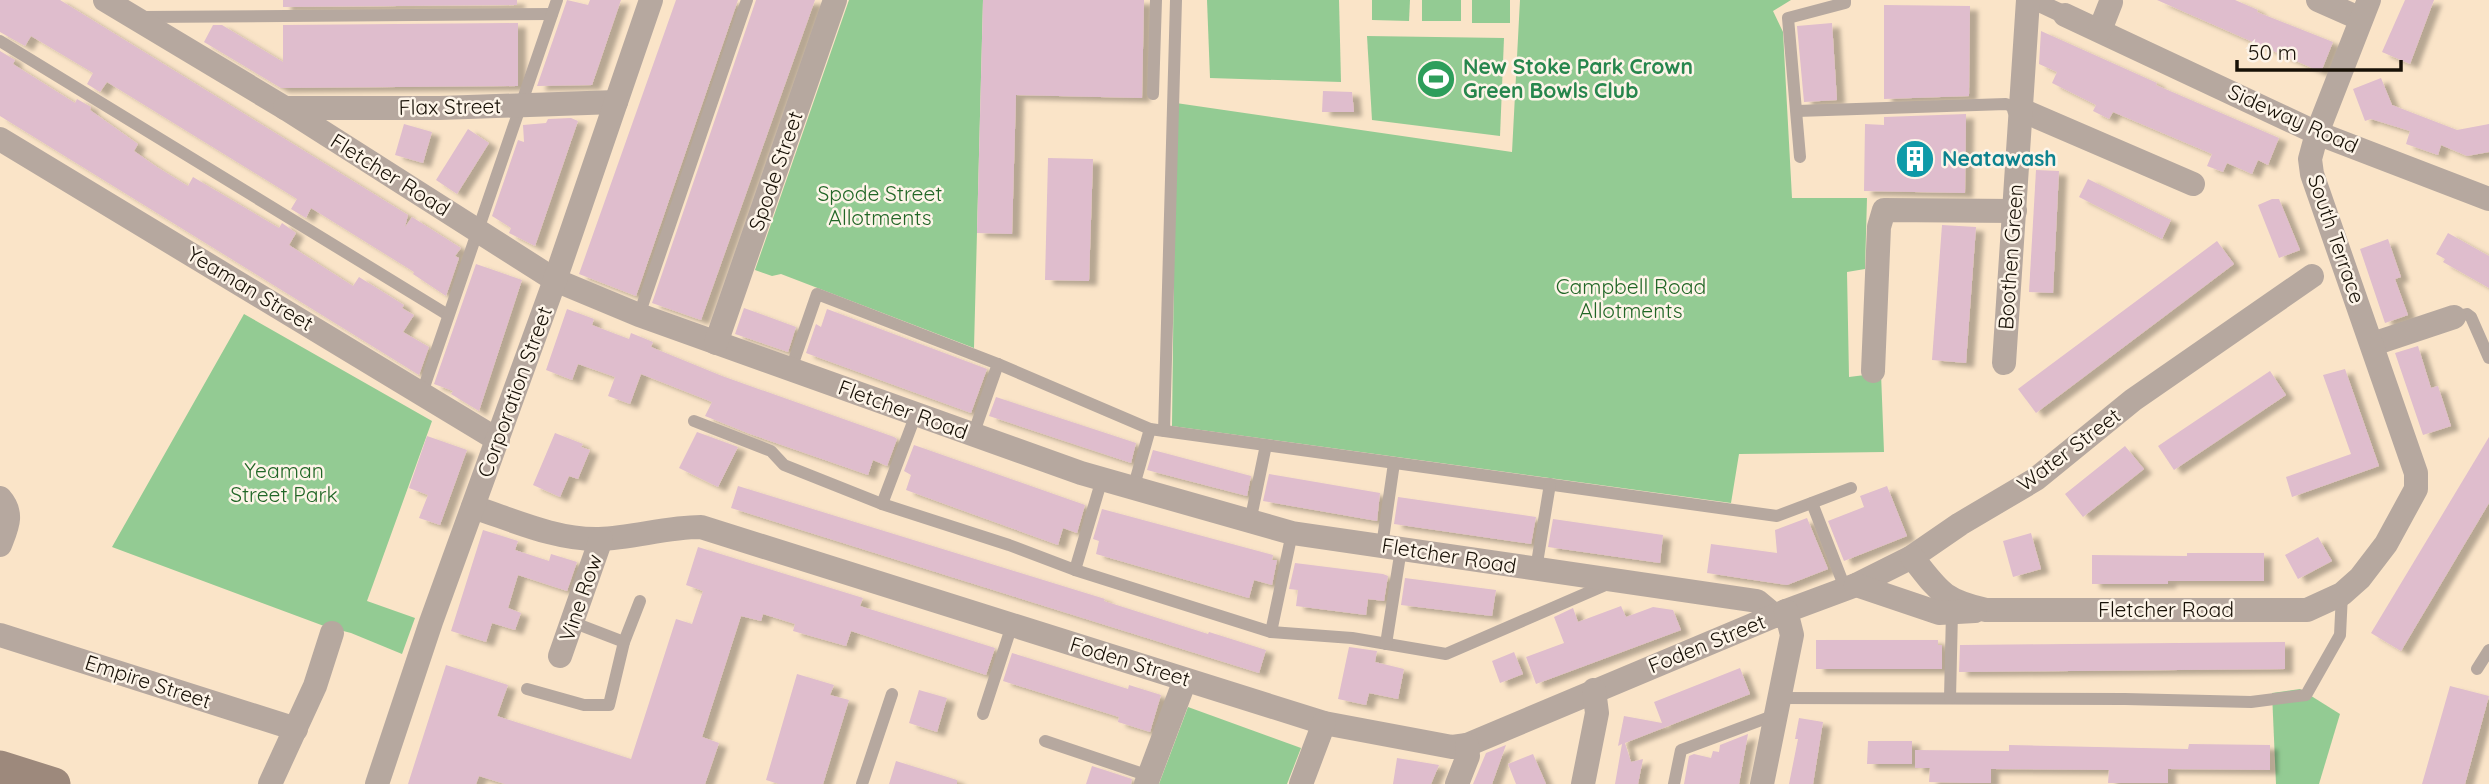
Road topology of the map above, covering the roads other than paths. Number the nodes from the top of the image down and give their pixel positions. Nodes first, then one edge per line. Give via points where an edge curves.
1 (105, 0) edge
2 (557, 0) edge
3 (652, 0) edge
4 (747, 0) edge
5 (835, 0) edge
6 (1156, 0) edge
7 (1176, 0) edge
8 (1845, 0) edge
9 (2030, 0) edge
10 (2318, 0) edge
11 (2111, 2) edge
12 (2365, 10) edge
13 (552, 14) junction
14 (2065, 15) joint
15 (134, 17) junction
16 (2100, 30) junction
17 (0, 40) edge
18 (1153, 94) dead end
19 (616, 102) junction
20 (521, 105) junction
21 (285, 108) junction
22 (2019, 109) junction
23 (1797, 111) junction
24 (2317, 133) junction
25 (0, 139) edge
26 (1800, 157) dead end
27 (2193, 184) dead end
28 (2489, 199) edge
29 (2015, 211) junction
30 (478, 230) junction
31 (2312, 276) dead end
32 (555, 280) junction
33 (448, 315) junction
34 (639, 315) junction
35 (2454, 317) joint
36 (716, 343) junction
37 (2372, 344) junction
38 (2489, 358) edge
39 (2004, 363) dead end
40 (998, 364) junction
41 (791, 369) junction
42 (1873, 371) dead end
43 (422, 393) junction
44 (916, 414) junction
45 (694, 421) dead end
46 (1150, 429) junction
47 (1164, 431) junction
48 (973, 435) junction
49 (498, 440) junction
50 (1266, 445) junction
51 (1394, 463) junction
52 (1102, 479) junction
53 (1550, 484) junction
54 (1851, 488) dead end
55 (1133, 489) junction
56 (0, 498) edge
57 (1812, 503) junction
58 (881, 504) junction
59 (473, 507) junction
60 (1251, 522) junction
61 (1292, 533) junction
62 (601, 539) junction
63 (0, 545) edge
64 (1391, 548) junction
65 (1912, 558) junction
66 (1536, 569) junction
67 (1075, 570) junction
68 (1616, 581) junction
69 (1851, 587) junction
70 (2342, 594) junction
71 (640, 601) dead end
72 (1986, 610) junction
73 (1952, 612) junction
74 (1780, 614) junction
75 (572, 622) junction
76 (1012, 625) junction
77 (332, 632) dead end
78 (1271, 632) junction
79 (0, 635) edge
80 (625, 642) junction
81 (1386, 644) junction
82 (2489, 650) edge
83 (560, 656) dead end
84 (2477, 669) dead end
85 (1185, 680) junction
86 (527, 689) dead end
87 (1594, 690) junction
88 (892, 694) dead end
89 (1950, 698) junction
90 (1778, 707) junction
91 (983, 714) dead end
92 (1324, 723) junction
93 (296, 729) junction
94 (1045, 741) dead end
95 (1467, 745) junction
96 (0, 767) edge
97 (1147, 780) edge
98 (54, 784) edge
99 (270, 784) edge
100 (377, 784) edge
101 (862, 784) edge
102 (1301, 784) edge
103 (1457, 784) edge
104 (1583, 784) edge
105 (1674, 784) edge
106 (1762, 784) edge

1 - 15 street, Fletcher Road
2 - 13 lane
3 - 19 street, Corporation Street
4 - 34 lane
5 - 36 street, Spode Street
6 - 18 lane
7 - 47 lane
8 - 23 lane via 1788,18
9 - 14 street, Sideway Road
9 - 22 street, Boothen Green
10 - 12 street
11 - 16 street
12 - 24 street, South Terrace
13 - 15 lane
13 - 20 lane
14 - 16 street, Sideway Road
15 - 21 street, Fletcher Road
16 - 24 street, Sideway Road
17 - 33 lane
19 - 20 street, Flax Street
19 - 32 street, Corporation Street
20 - 21 street, Flax Street
20 - 30 lane
21 - 30 street, Fletcher Road
22 - 23 lane via 2006,104
22 - 27 street
22 - 29 street, Boothen Green
23 - 26 lane
24 - 28 street, Sideway Road
24 - 37 street, South Terrace via 2310,159 2312,174
25 - 43 street, Yeaman Street
29 - 39 street, Boothen Green
29 - 42 street via 1884,210 1879,227
30 - 32 street, Fletcher Road
30 - 33 lane
31 - 65 street, Water Street via 2133,401 2036,479
32 - 34 street, Fletcher Road
32 - 49 street, Corporation Street
33 - 43 lane
34 - 36 street, Fletcher Road
35 - 37 street
35 - 38 lane via 2471,317
36 - 41 street, Fletcher Road
37 - 70 street, South Terrace via 2416,473 2416,489 2386,544
40 - 41 lane via 817,294
40 - 46 lane
40 - 48 lane
41 - 44 street, Fletcher Road
43 - 49 street, Yeaman Street
44 - 48 street, Fletcher Road
44 - 58 lane
45 - 58 lane via 771,451 784,465
46 - 47 lane
46 - 55 lane
47 - 50 lane
48 - 52 street, Fletcher Road
49 - 59 street, Corporation Street
50 - 51 lane
50 - 60 lane
51 - 53 lane
51 - 64 lane
52 - 55 street, Fletcher Road
52 - 67 lane
53 - 57 lane via 1777,516
53 - 66 lane
54 - 57 lane
55 - 60 street, Fletcher Road
56 - 63 street via 9,521
57 - 69 lane
58 - 67 lane
59 - 62 street, Foden Street via 560,535
59 - 100 street, Corporation Street
60 - 61 street, Fletcher Road
61 - 64 street, Fletcher Road
61 - 78 lane
62 - 75 street, Vine Row
62 - 76 street, Foden Street via 701,527
64 - 66 street, Fletcher Road
64 - 81 lane
65 - 69 street, Water Street
65 - 72 street, Fletcher Road via 1939,591 1959,604
66 - 68 street, Fletcher Road
67 - 78 lane
68 - 74 street, Fletcher Road via 1757,600
68 - 81 lane via 1446,654
69 - 73 street, Fletcher Road via 1938,613
69 - 74 street, Water Street
70 - 72 street, Fletcher Road via 2307,610
70 - 89 lane via 2340,635 2306,695 2251,702
71 - 80 lane
72 - 73 street, Fletcher Road
73 - 89 lane
74 - 87 street, Foden Street
74 - 90 street via 1792,635
75 - 80 lane
75 - 83 street, Vine Row
76 - 85 street, Foden Street
76 - 91 lane
77 - 93 street
78 - 81 lane
79 - 93 street, Empire Street
80 - 86 lane via 609,705 584,705
82 - 84 lane
85 - 92 street, Foden Street
85 - 97 street
87 - 95 street, Foden Street
87 - 104 street via 1597,713
88 - 101 lane
89 - 90 lane
90 - 105 lane via 1681,750
90 - 106 street
92 - 95 street, Foden Street via 1452,747
92 - 102 street
93 - 99 street
94 - 97 lane
95 - 103 street via 1468,757
96 - 98 main road

